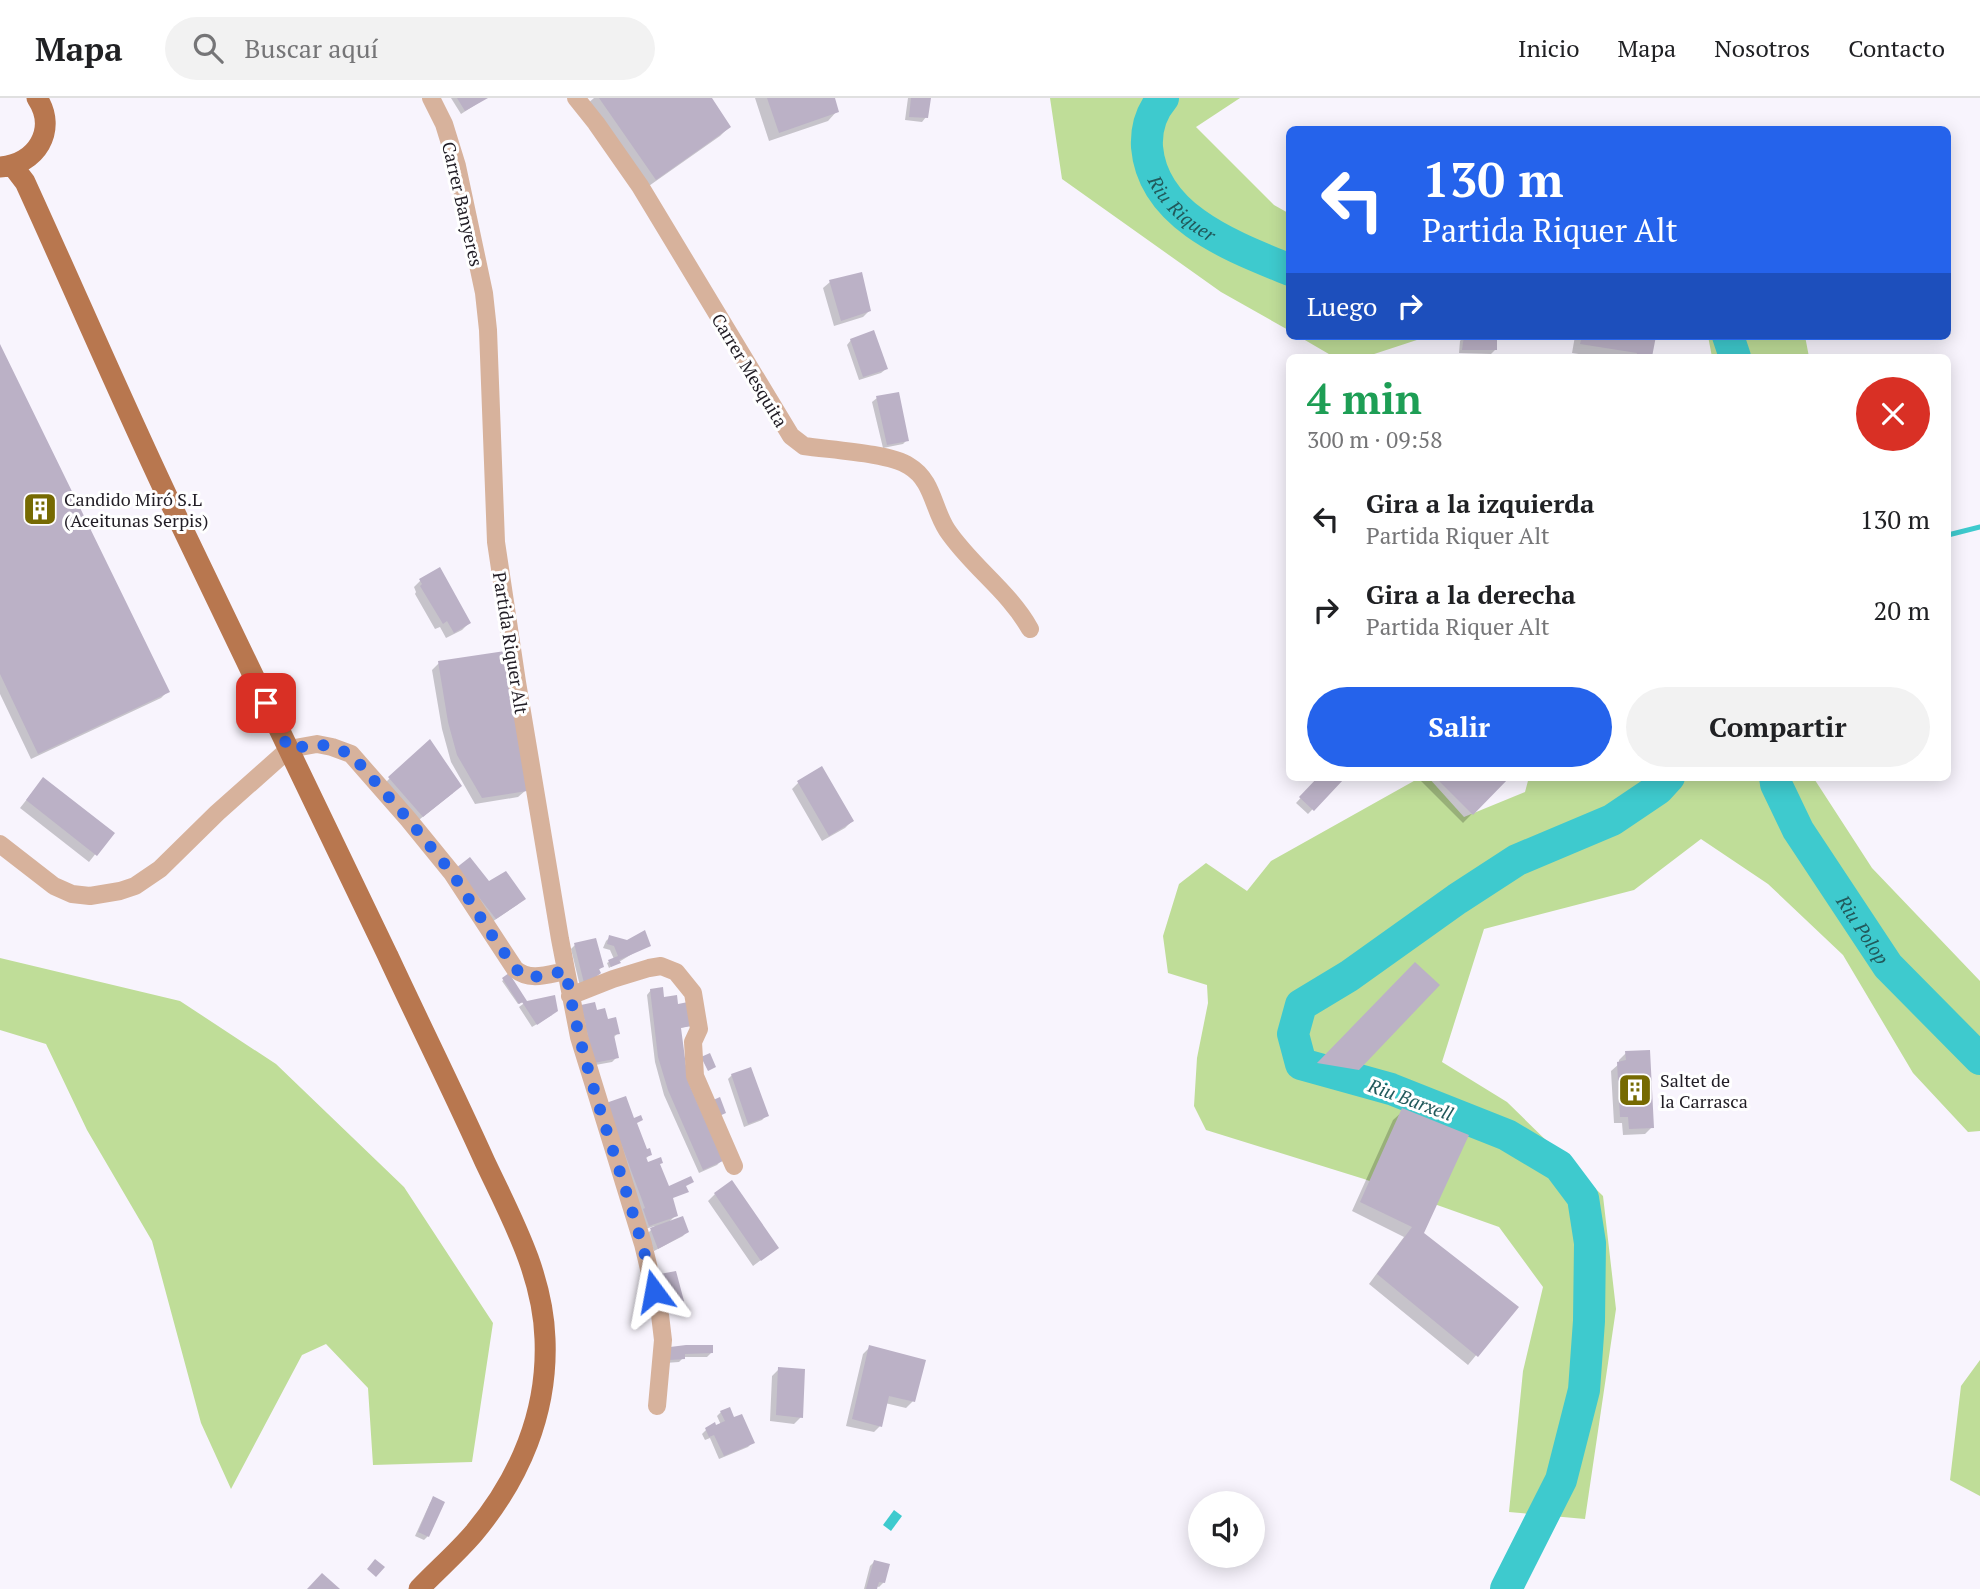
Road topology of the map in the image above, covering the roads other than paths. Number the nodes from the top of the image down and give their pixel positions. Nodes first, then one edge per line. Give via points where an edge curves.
1 (37, 98) edge
2 (431, 98) edge
3 (576, 98) edge
4 (17, 168) edge
5 (486, 312) joint
6 (1030, 629) dead end
7 (289, 749) junction
8 (0, 844) edge
9 (566, 971) junction
10 (570, 996) junction
11 (734, 1166) dead end
12 (657, 1406) dead end
13 (419, 1589) edge

1 - 4 main road via 45,119 44,134
2 - 5 street, Carrer Banyeres via 457,166
3 - 6 street, Carrer Mesquita via 640,186 791,436 804,446 899,460 917,471 947,530
4 - 7 main road
5 - 9 street, Partida Riquer Alt via 496,542
7 - 8 street via 160,869 120,891 72,894 54,886
7 - 9 street via 317,744 351,754 452,873 515,969 534,977
7 - 13 main road via 527,1252 543,1316 542,1392 527,1448 490,1512
9 - 10 street, Partida Riquer Alt
10 - 11 street via 649,968 676,972 693,993 699,1029 693,1042 695,1076
10 - 12 street, Partida Riquer Alt via 660,1315 663,1340

